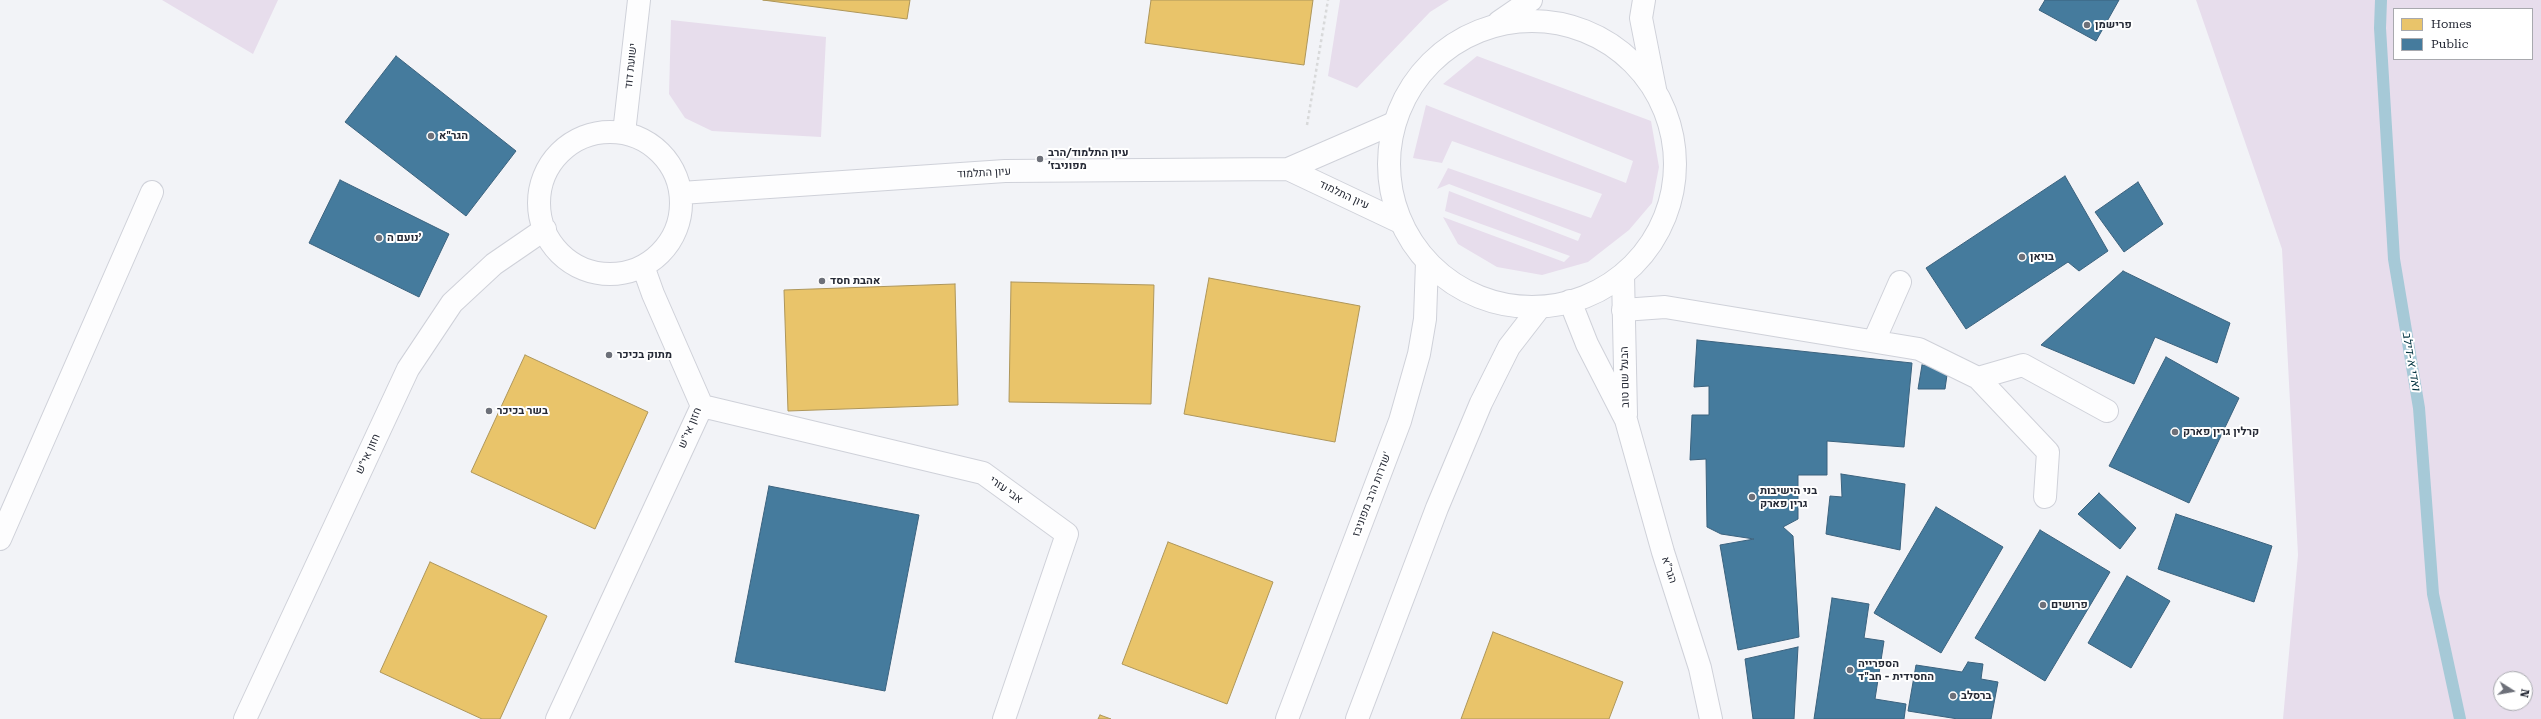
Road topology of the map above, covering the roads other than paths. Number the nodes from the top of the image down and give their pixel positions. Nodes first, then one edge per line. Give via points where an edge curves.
1 (638, 0) edge
2 (1532, 0) edge
3 (1644, 0) edge
4 (1494, 26) junction
5 (1656, 92) junction
6 (1394, 123) junction
7 (624, 133) junction
8 (1288, 169) junction
9 (152, 192) dead end
10 (681, 193) junction
11 (1400, 222) junction
12 (545, 229) junction
13 (1426, 262) junction
14 (643, 266) junction
15 (1623, 275) junction
16 (1900, 282) dead end
17 (1570, 302) junction
18 (1540, 307) junction
19 (1623, 310) junction
20 (1874, 342) junction
21 (1978, 378) junction
22 (702, 406) junction
23 (2107, 411) dead end
24 (1626, 420) junction
25 (2045, 497) dead end
26 (0, 539) edge
27 (245, 719) edge
28 (557, 719) edge
29 (1004, 719) edge
30 (1287, 719) edge
31 (1357, 719) edge
32 (1711, 719) edge

1 - 7 street, ישועת דוד
2 - 4 street
3 - 5 street via 1641,18
4 - 5 street via 1528,20 1561,23 1593,34 1629,58
4 - 6 street via 1456,42 1421,74 1405,97
5 - 15 street via 1672,133 1675,176 1665,218 1647,249
6 - 8 street, עיון התלמוד
6 - 11 street via 1389,173
7 - 10 street via 639,137 659,151 673,169
7 - 12 street via 599,132 567,146 550,164 544,176 539,200
8 - 10 street, עיון התלמוד via 1005,171
8 - 11 street, עיון התלמוד
9 - 26 street
10 - 14 street via 679,222 668,244
11 - 13 street via 1411,243
12 - 14 street via 554,247 569,261 592,272 619,274
12 - 27 street, חזון אי"ש via 494,264 452,303 408,369
13 - 18 street via 1444,278 1484,300 1527,308
13 - 30 street, שדרות הרב מפוניבז' via 1425,319 1419,354 1400,421
14 - 22 street, חזון אי"ש via 652,294
15 - 17 street via 1590,296
15 - 19 street, הבעל שם טוב
16 - 20 street
17 - 18 street
17 - 24 street, הבעל שם טוב via 1587,344
18 - 31 street via 1509,347 1480,403
19 - 20 street via 1664,307
19 - 24 street, הבעל שם טוב
20 - 21 street via 1919,349
21 - 23 street via 2023,365
21 - 25 street via 2048,452
22 - 28 street, חזון אי"ש
22 - 29 street, אבי עזרי via 983,473 1067,534
24 - 32 street, הגר"א via 1663,552 1700,668

